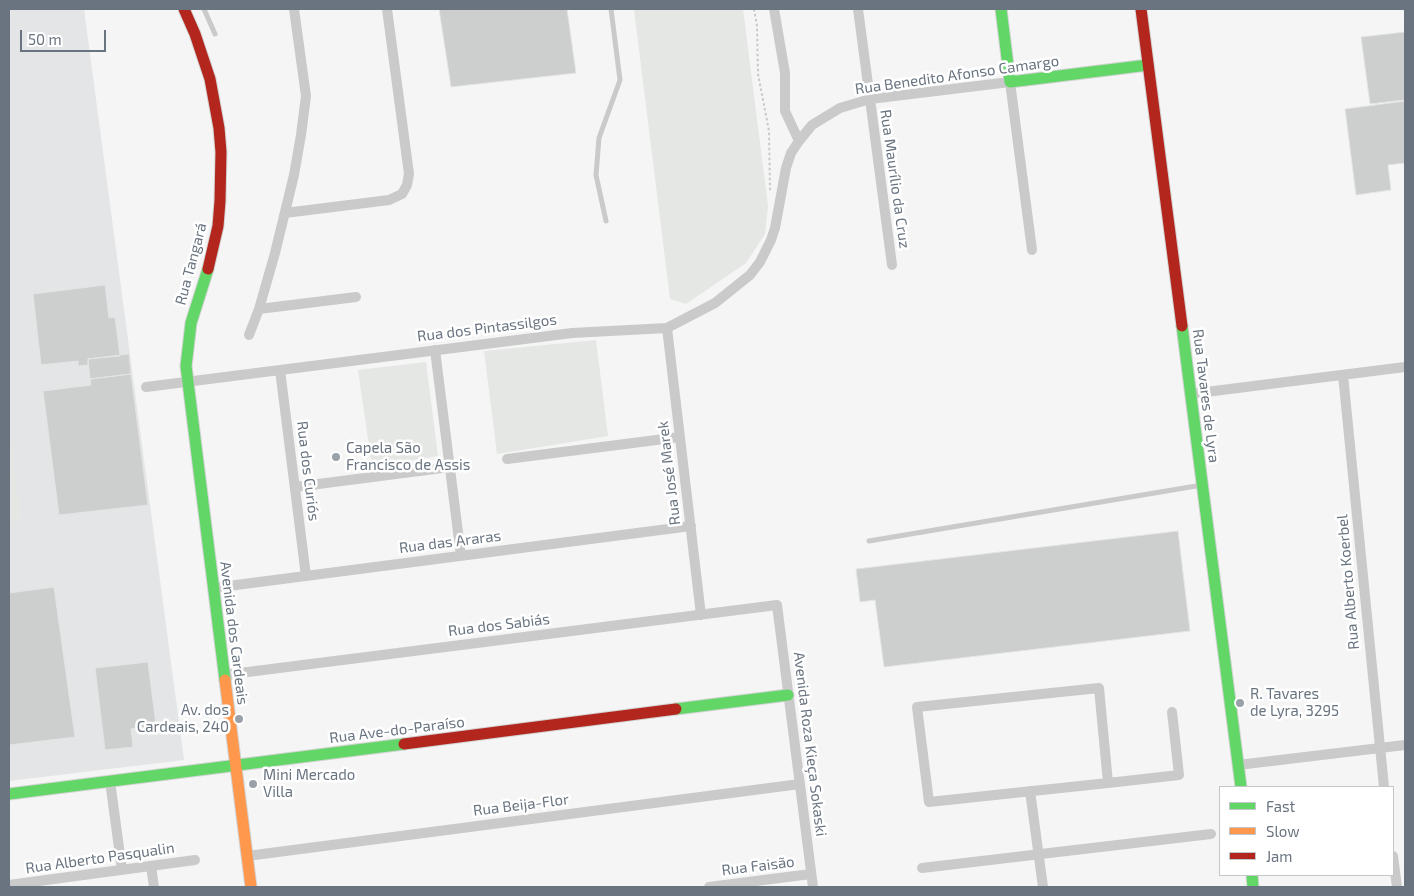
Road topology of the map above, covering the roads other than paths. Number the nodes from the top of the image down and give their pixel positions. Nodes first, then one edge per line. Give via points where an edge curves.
1 (204, 9) edge
2 (294, 9) edge
3 (388, 9) edge
4 (611, 9) edge
5 (774, 9) edge
6 (858, 9) edge
7 (1001, 9) edge
8 (1141, 9) edge
9 (188, 10) edge
10 (215, 34) dead end
11 (1148, 65) junction
12 (1010, 82) junction
13 (870, 99) junction
14 (799, 141) junction
15 (285, 213) junction
16 (777, 215) joint
17 (606, 221) dead end
18 (1032, 250) dead end
19 (892, 264) dead end
20 (356, 297) dead end
21 (259, 309) junction
22 (667, 328) junction
23 (249, 335) dead end
24 (435, 350) junction
25 (1405, 367) edge
26 (280, 370) junction
27 (1343, 374) junction
28 (187, 382) junction
29 (146, 387) dead end
30 (1190, 394) junction
31 (680, 436) junction
32 (507, 459) dead end
33 (450, 467) junction
34 (1202, 485) junction
35 (295, 487) junction
36 (691, 526) junction
37 (869, 541) dead end
38 (461, 556) junction
39 (306, 576) junction
40 (213, 588) junction
41 (777, 605) joint
42 (701, 615) junction
43 (224, 675) junction
44 (788, 695) junction
45 (1172, 712) dead end
46 (1405, 745) edge
47 (1379, 748) junction
48 (236, 766) junction
49 (1238, 766) junction
50 (110, 782) junction
51 (1108, 783) junction
52 (800, 784) junction
53 (1241, 786) edge
54 (1384, 786) edge
55 (1030, 792) junction
56 (9, 794) edge
57 (1211, 834) dead end
58 (1039, 854) junction
59 (247, 856) junction
60 (195, 860) dead end
61 (1394, 864) edge
62 (151, 866) junction
63 (922, 868) dead end
64 (122, 870) junction
65 (811, 874) junction
66 (58, 883) edge
67 (9, 885) edge
68 (154, 887) edge
69 (251, 887) edge
70 (709, 887) edge
71 (813, 887) edge
72 (1043, 887) edge
73 (1397, 887) edge

1 - 10 lane
2 - 15 street via 306,96
3 - 15 street via 409,174 404,190 389,200
4 - 17 lane via 620,80 600,138 596,175
5 - 14 street via 785,73 785,111
6 - 13 street, Rua Maurílio da Cruz
7 - 12 street
8 - 11 street, Rua Tavares de Lyra
9 - 28 street, Rua Tangará via 215,104 222,177 213,250 188,336
11 - 12 street, Rua Benedito Afonso Camargo
11 - 30 street, Rua Tavares de Lyra
12 - 13 street, Rua Benedito Afonso Camargo
12 - 18 street
13 - 14 street, Rua Benedito Afonso Camargo via 840,108 812,125
13 - 19 street, Rua Maurílio da Cruz
14 - 16 street, Rua Benedito Afonso Camargo via 786,168
15 - 21 street
16 - 22 street, Rua dos Pintassilgos via 771,240 750,276 715,303
20 - 21 street
21 - 23 street
22 - 24 street, Rua dos Pintassilgos via 572,332
22 - 31 street, Rua José Marek
24 - 26 street, Rua dos Pintassilgos
24 - 33 street
25 - 27 street
26 - 28 street, Rua dos Pintassilgos
26 - 35 street, Rua dos Curiós
27 - 30 street
27 - 47 street, Rua Alberto Koerbel
28 - 29 street, Rua dos Pintassilgos
28 - 40 street, Avenida dos Cardeais
30 - 34 street, Rua Tavares de Lyra
31 - 32 street
31 - 36 street, Rua José Marek
33 - 35 street
33 - 38 street
34 - 37 lane
34 - 49 street, Rua Tavares de Lyra
35 - 39 street, Rua dos Curiós
36 - 38 street, Rua das Araras
36 - 42 street, Rua José Marek
38 - 39 street, Rua das Araras
39 - 40 street, Rua das Araras
40 - 43 street, Avenida dos Cardeais
41 - 42 street, Rua dos Sabiás
41 - 44 street, Avenida Roza Kieça Sokaski
42 - 43 street, Rua dos Sabiás
43 - 48 street, Avenida dos Cardeais
44 - 48 street, Rua Ave-do-Paraíso
44 - 52 street, Avenida Roza Kieça Sokaski
45 - 51 street via 1179,775
46 - 47 street
47 - 49 street
47 - 54 street, Rua Alberto Koerbel
48 - 50 street, Rua Ave-do-Paraíso
48 - 59 street, Avenida dos Cardeais
49 - 53 street, Rua Tavares de Lyra
50 - 56 street, Rua Ave-do-Paraíso
50 - 64 street
51 - 55 street
51 - 55 street via 1099,688 917,707 929,802
52 - 59 street, Rua Beija-Flor
52 - 65 street, Avenida Roza Kieça Sokaski
55 - 58 street
57 - 58 street
58 - 63 street
58 - 72 street
59 - 69 street, Avenida dos Cardeais
60 - 62 street, Rua Alberto Pasqualin
61 - 73 street
62 - 64 street, Rua Alberto Pasqualin
62 - 68 street
64 - 66 street, Rua Alberto Pasqualin
65 - 70 street, Rua Faisão
65 - 71 street, Avenida Roza Kieça Sokaski
66 - 67 street, Rua Alberto Pasqualin

